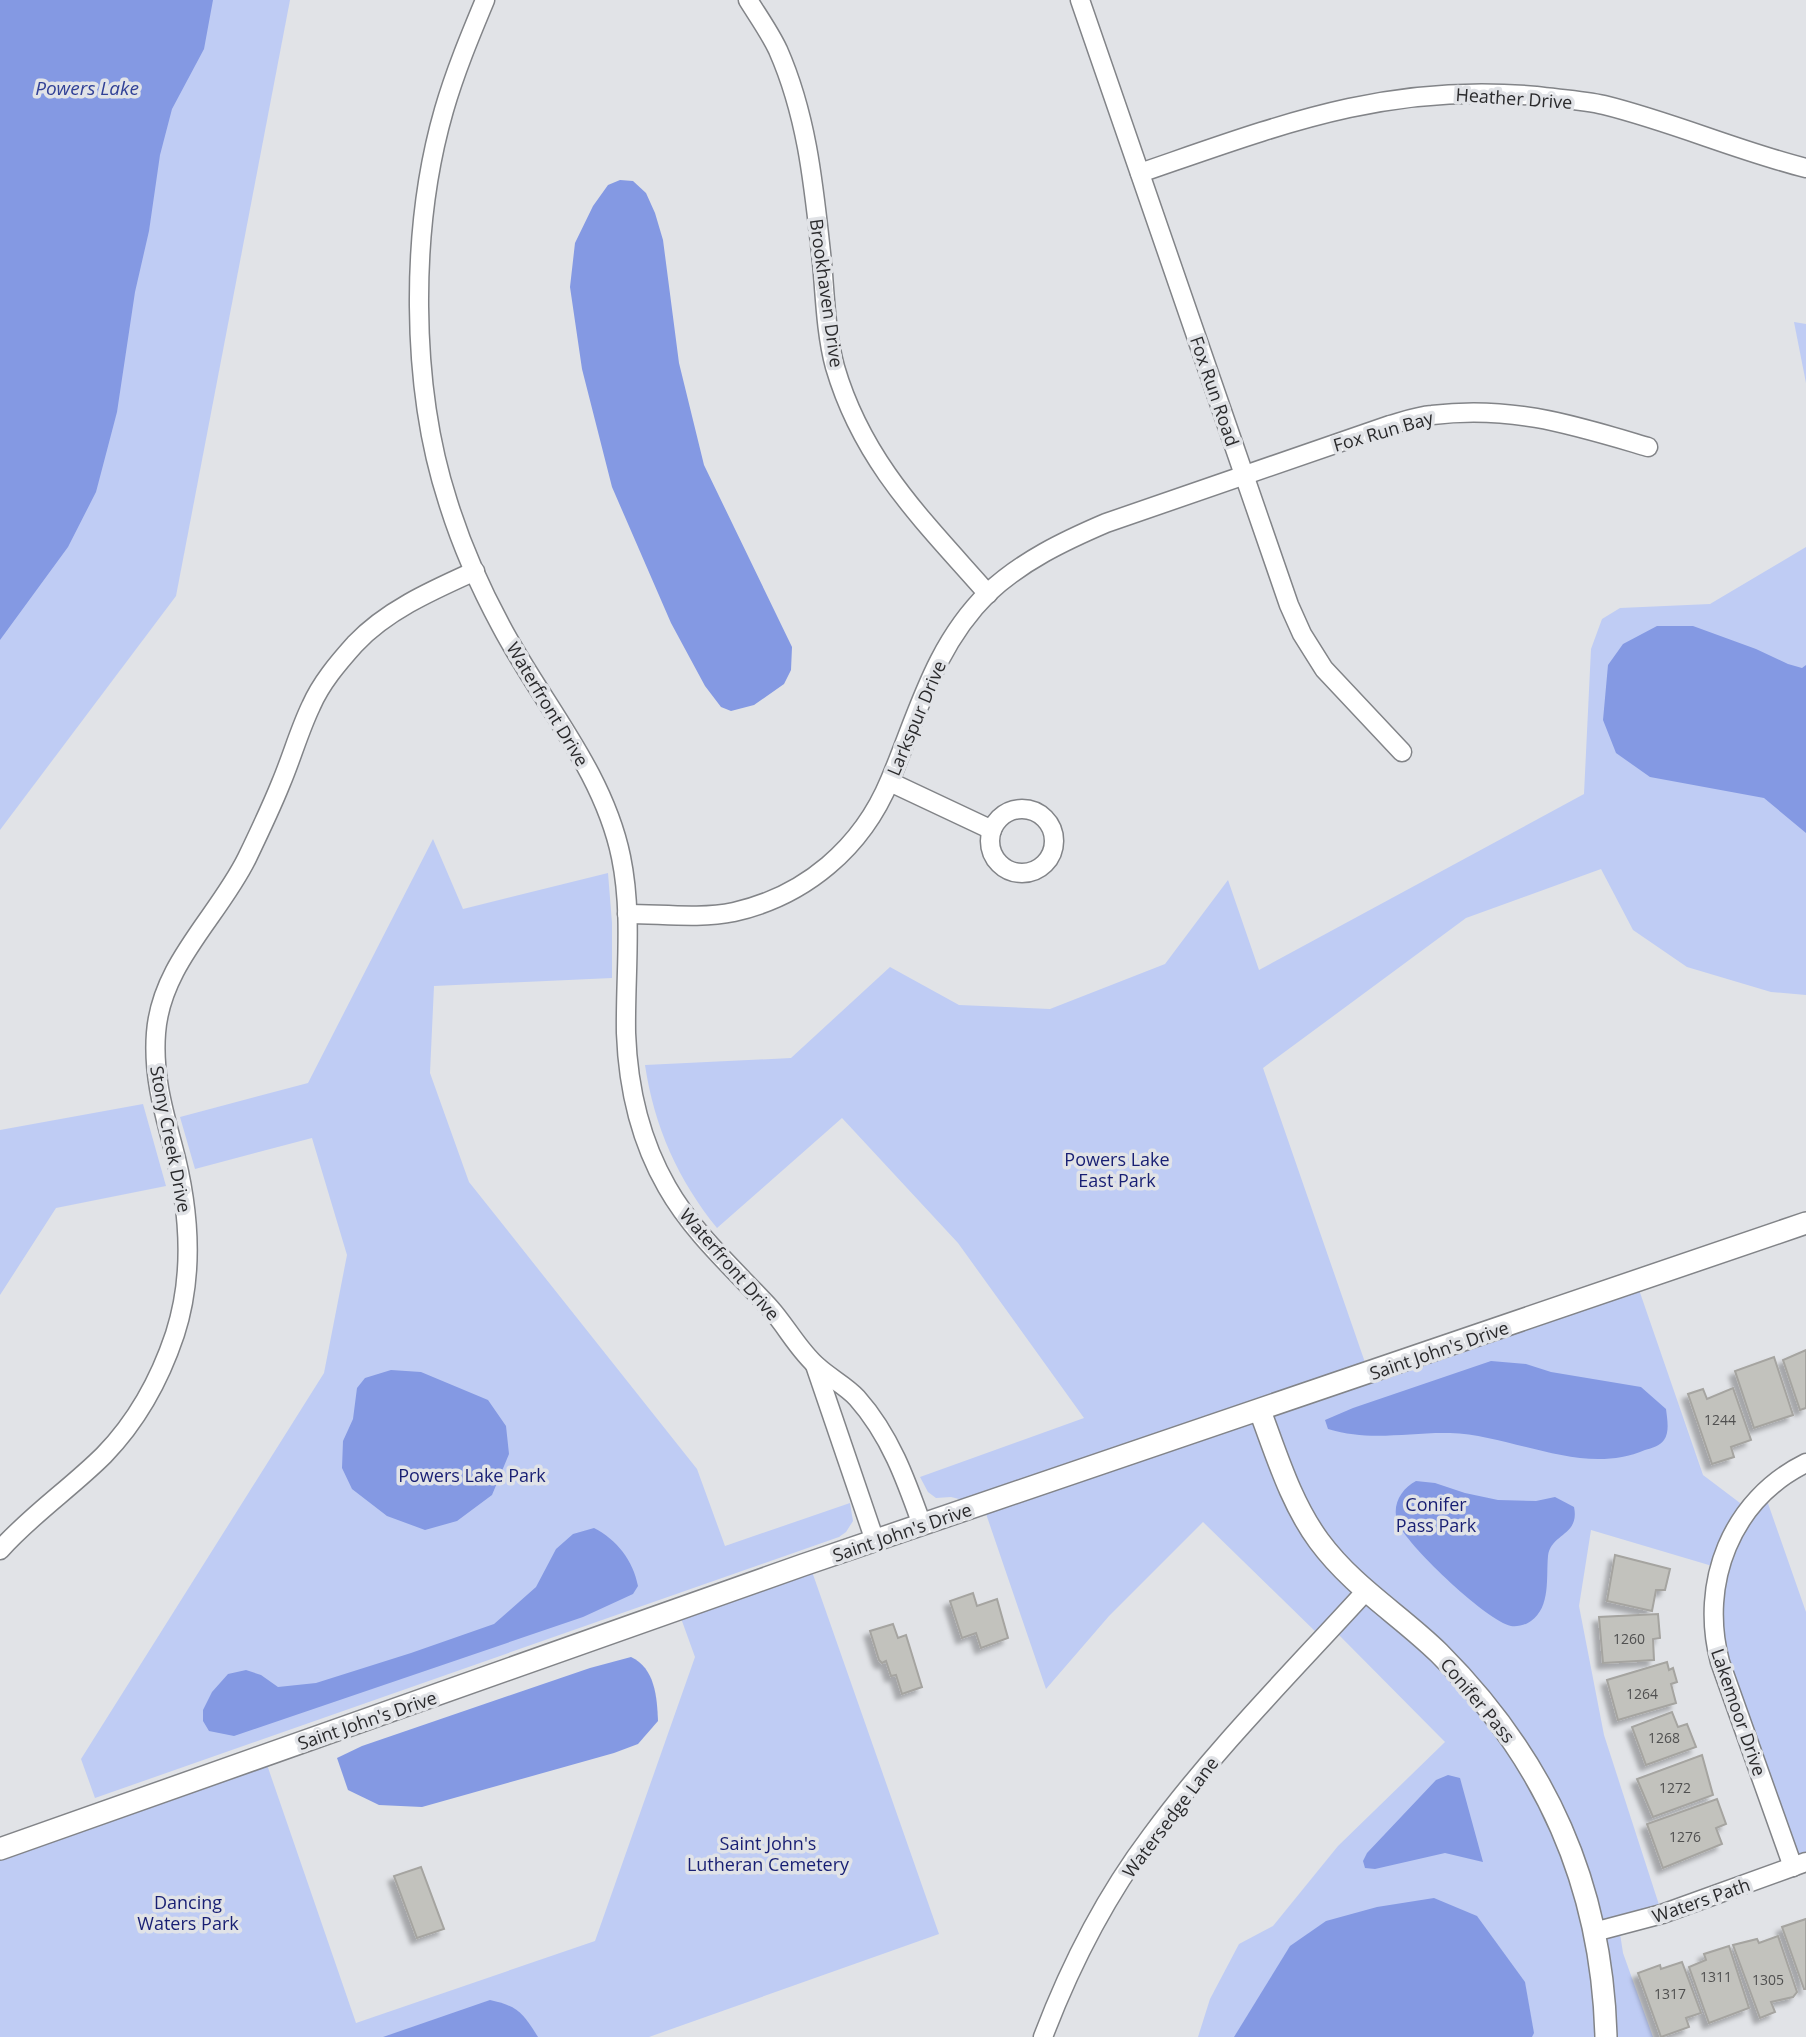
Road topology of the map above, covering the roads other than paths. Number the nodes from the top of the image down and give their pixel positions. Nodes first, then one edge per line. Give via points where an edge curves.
1 (485, 0) edge
2 (748, 0) edge
3 (1080, 0) edge
4 (1806, 168) edge
5 (1140, 173) junction
6 (1648, 447) dead end
7 (1244, 476) junction
8 (475, 571) junction
9 (988, 594) junction
10 (1402, 752) dead end
11 (890, 782) junction
12 (992, 830) dead end
13 (627, 914) junction
14 (1806, 1223) edge
15 (815, 1365) junction
16 (1260, 1411) junction
17 (1806, 1463) edge
18 (922, 1525) junction
19 (875, 1541) junction
20 (0, 1550) edge
21 (1365, 1592) junction
22 (0, 1849) edge
23 (1800, 1864) edge
24 (1594, 1932) junction
25 (1043, 2037) edge
26 (1606, 2037) edge

1 - 8 street, Waterfront Drive via 443,112 431,165 419,274 419,338 436,455 448,502
2 - 9 street, Brookhaven Drive via 777,47 796,97 807,142 835,365 850,408 894,487
3 - 5 street, Fox Run Road
4 - 5 street, Heather Drive via 1602,105 1505,93 1457,93 1339,108
5 - 7 street, Fox Run Road
6 - 7 street, Fox Run Bay via 1560,421 1511,412 1467,412 1390,425
7 - 9 street, Larkspur Drive via 1068,539 1027,562
7 - 10 street, Fox Run Road via 1302,634 1324,670
8 - 13 street, Waterfront Drive via 501,627 598,789 621,858
8 - 20 street, Stony Creek Drive via 390,614 332,670 312,704 246,860 177,966 163,996 155,1066 186,1217 188,1255 176,1331 154,1385 128,1427 104,1455
9 - 11 street, Larkspur Drive via 956,632 933,671
11 - 12 street
11 - 13 street, Larkspur Drive via 850,844 821,873 780,897 733,912
13 - 15 street, Waterfront Drive via 628,1066 635,1109 649,1149 684,1214
14 - 16 street, Saint John's Drive
15 - 18 street, Waterfront Drive via 856,1396 884,1436 903,1471
15 - 19 street, Waterfront Drive
16 - 18 street, Saint John's Drive
16 - 21 street, Conifer Pass via 1301,1514 1339,1567
17 - 23 street, Lakemoor Drive via 1767,1489 1743,1516 1723,1554 1713,1601 1713,1632 1720,1662
18 - 19 street, Saint John's Drive
19 - 22 street, Saint John's Drive
21 - 24 street, Conifer Pass via 1436,1651 1492,1711 1520,1750 1567,1841
21 - 25 street, Watersedge Lane via 1189,1786 1149,1838 1084,1944
23 - 24 street, Waters Path via 1662,1914
24 - 26 street, Conifer Pass

